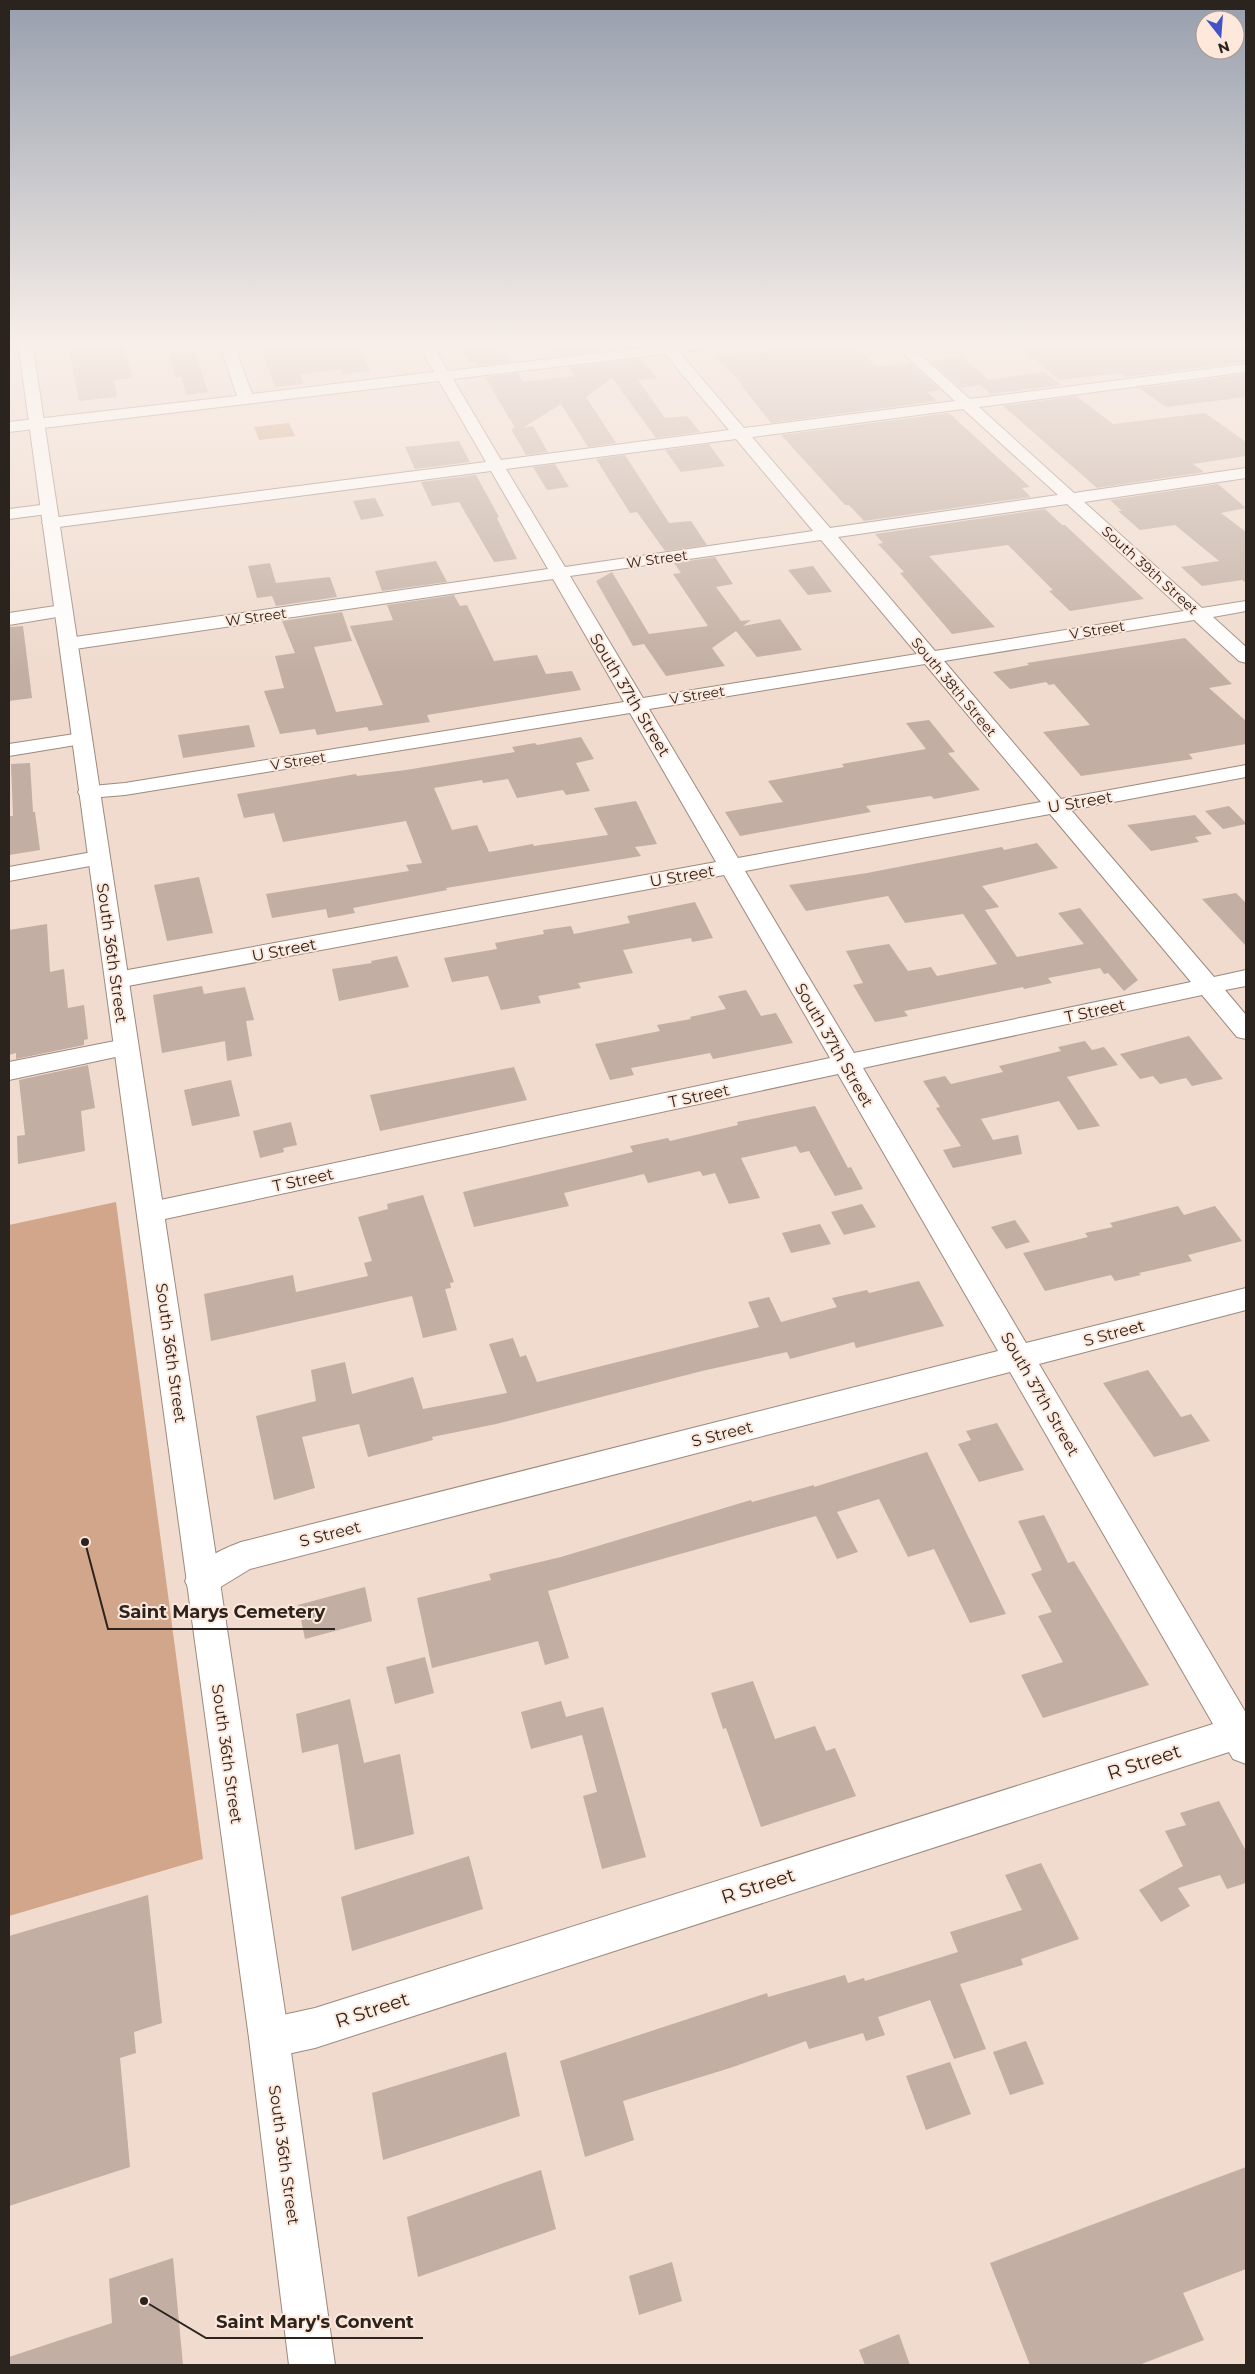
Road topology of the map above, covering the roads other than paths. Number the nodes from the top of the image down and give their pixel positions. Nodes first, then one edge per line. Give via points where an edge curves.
1 (31, 453) edge
2 (488, 453) edge
3 (597, 453) edge
4 (756, 453) edge
5 (1020, 453) edge
6 (496, 466) junction
7 (1246, 473) edge
8 (1071, 498) junction
9 (9, 514) edge
10 (50, 516) junction
11 (826, 534) junction
12 (558, 573) junction
13 (1246, 606) edge
14 (62, 611) junction
15 (1198, 614) junction
16 (9, 619) edge
17 (68, 644) junction
18 (929, 657) junction
19 (1246, 657) edge
20 (635, 705) junction
21 (81, 739) junction
22 (9, 750) edge
23 (1246, 771) edge
24 (89, 792) junction
25 (1055, 806) junction
26 (98, 858) junction
27 (730, 867) junction
28 (9, 874) edge
29 (1246, 978) edge
30 (117, 980) junction
31 (1208, 987) junction
32 (1246, 1031) edge
33 (125, 1047) junction
34 (845, 1064) junction
35 (9, 1071) edge
36 (151, 1212) junction
37 (1246, 1299) edge
38 (1019, 1358) junction
39 (202, 1580) junction
40 (1243, 1736) edge
41 (269, 2038) junction
42 (312, 2365) edge

1 - 10 street, South 36th Street
2 - 6 street, South 37th Street
3 - 6 street
4 - 11 street, South 38th Street
5 - 8 street, South 39th Street
6 - 10 street
6 - 12 street, South 37th Street
7 - 8 street, W Street
8 - 11 street, W Street
8 - 15 street, South 39th Street
9 - 10 street
10 - 14 street, South 36th Street
11 - 12 street, W Street
11 - 18 street, South 38th Street
12 - 17 street, W Street
12 - 20 street, South 37th Street
13 - 15 street, V Street
14 - 16 street
14 - 17 street, South 36th Street
15 - 18 street, V Street
15 - 19 street, South 39th Street
17 - 21 street, South 36th Street
18 - 20 street, V Street
18 - 25 street, South 38th Street
20 - 24 street, V Street via 125,789
20 - 27 street, South 37th Street
21 - 22 street
21 - 24 street, South 36th Street
23 - 25 street, U Street
24 - 26 street, South 36th Street
25 - 27 street, U Street
25 - 31 street, South 38th Street
26 - 28 street
26 - 30 street, South 36th Street
27 - 30 street, U Street
27 - 34 street, South 37th Street
29 - 31 street, T Street
30 - 33 street, South 36th Street
31 - 32 street, South 38th Street
31 - 34 street, T Street
33 - 35 street
33 - 36 street, South 36th Street
34 - 36 street, T Street
34 - 38 street, South 37th Street
36 - 39 street, South 36th Street
37 - 38 street, S Street
38 - 39 street, S Street via 241,1557
38 - 40 street, South 37th Street
39 - 41 street, South 36th Street
40 - 41 street, R Street via 315,2028
41 - 42 street, South 36th Street

